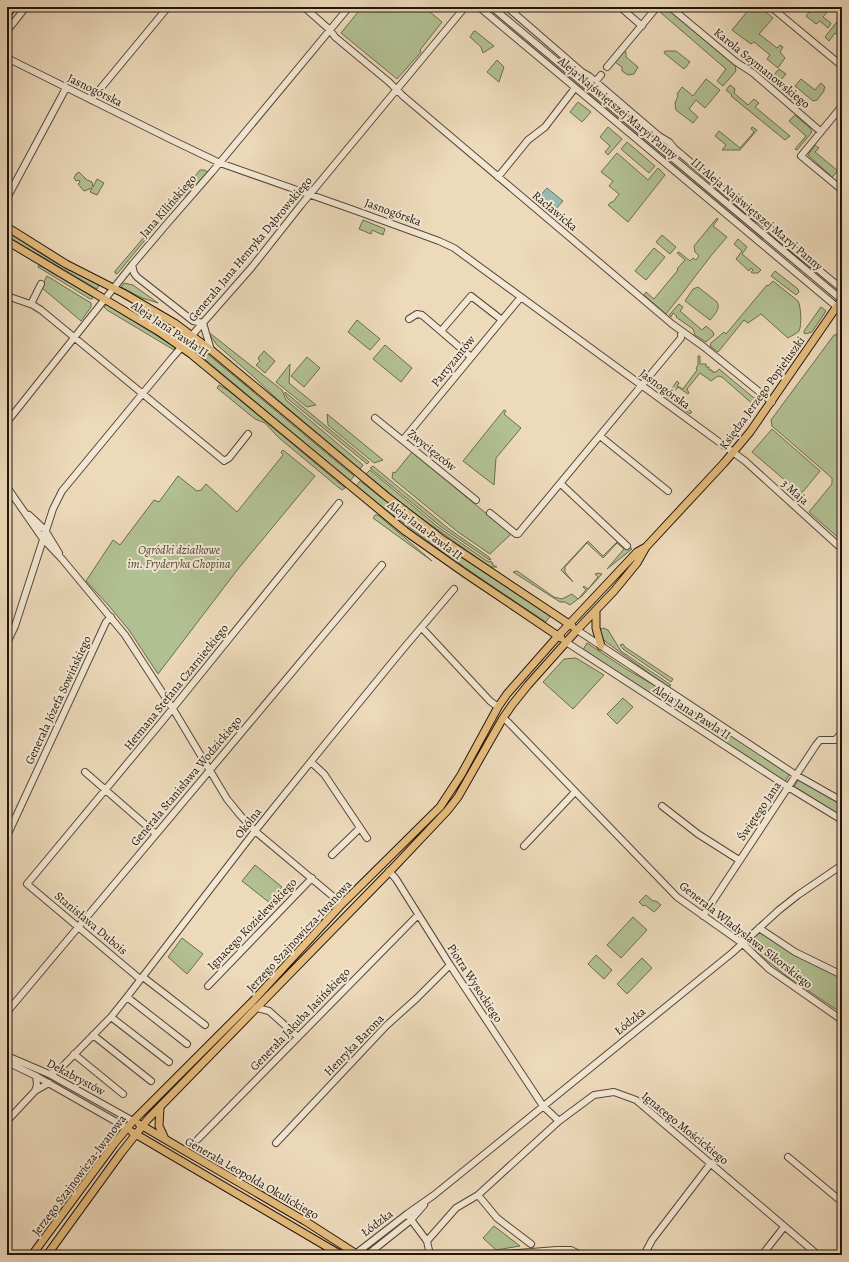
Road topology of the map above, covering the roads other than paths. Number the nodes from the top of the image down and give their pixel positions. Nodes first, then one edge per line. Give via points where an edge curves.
1 (26, 7) edge
2 (168, 7) edge
3 (304, 7) edge
4 (349, 7) edge
5 (465, 7) edge
6 (479, 7) edge
7 (492, 7) edge
8 (507, 7) edge
9 (620, 7) edge
10 (657, 7) edge
11 (670, 7) edge
12 (771, 7) edge
13 (642, 26) junction
14 (330, 30) junction
15 (7, 31) edge
16 (7, 58) edge
17 (842, 66) edge
18 (607, 67) dead end
19 (601, 75) dead end
20 (595, 82) junction
21 (66, 88) junction
22 (575, 88) junction
23 (601, 88) junction
24 (397, 90) junction
25 (596, 94) junction
26 (91, 100) junction
27 (590, 100) junction
28 (842, 106) edge
29 (820, 131) junction
30 (220, 163) junction
31 (498, 177) junction
32 (842, 190) edge
33 (310, 194) junction
34 (7, 198) edge
35 (752, 214) junction
36 (747, 220) junction
37 (742, 226) junction
38 (8, 227) edge
39 (7, 241) edge
40 (132, 265) junction
41 (42, 284) dead end
42 (114, 288) junction
43 (842, 289) edge
44 (7, 296) edge
45 (521, 297) junction
46 (105, 299) junction
47 (842, 300) edge
48 (31, 304) junction
49 (837, 307) junction
50 (409, 319) dead end
51 (502, 320) junction
52 (203, 323) junction
53 (441, 331) junction
54 (681, 332) junction
55 (192, 335) junction
56 (75, 338) junction
57 (181, 347) junction
58 (211, 350) junction
59 (471, 357) junction
60 (641, 386) junction
61 (142, 394) junction
62 (772, 402) junction
63 (375, 418) dead end
64 (7, 422) edge
65 (248, 434) dead end
66 (600, 436) junction
67 (403, 440) junction
68 (733, 453) junction
69 (561, 484) junction
70 (7, 487) edge
71 (668, 491) dead end
72 (476, 500) dead end
73 (339, 503) dead end
74 (22, 510) junction
75 (490, 513) dead end
76 (46, 530) junction
77 (43, 539) junction
78 (627, 546) dead end
79 (646, 547) junction
80 (842, 549) edge
81 (62, 559) junction
82 (382, 565) dead end
83 (454, 589) dead end
84 (596, 611) junction
85 (111, 617) junction
86 (569, 624) junction
87 (422, 628) junction
88 (577, 630) junction
89 (558, 636) junction
90 (566, 642) junction
91 (7, 643) edge
92 (601, 646) junction
93 (498, 707) junction
94 (173, 709) junction
95 (503, 718) junction
96 (842, 733) edge
97 (311, 762) junction
98 (210, 770) junction
99 (85, 772) dead end
100 (796, 774) junction
101 (788, 787) junction
102 (106, 790) junction
103 (575, 792) junction
104 (842, 801) edge
105 (662, 806) dead end
106 (842, 820) edge
107 (360, 828) junction
108 (256, 831) junction
109 (156, 834) junction
110 (7, 836) edge
111 (367, 838) dead end
112 (524, 846) dead end
113 (332, 855) dead end
114 (739, 860) junction
115 (842, 865) edge
116 (389, 872) junction
117 (312, 878) junction
118 (28, 884) joint
119 (342, 904) junction
120 (418, 915) junction
121 (703, 916) junction
122 (78, 927) junction
123 (759, 928) junction
124 (742, 943) junction
125 (450, 965) junction
126 (842, 975) edge
127 (142, 978) junction
128 (208, 986) dead end
129 (127, 997) junction
130 (268, 997) junction
131 (257, 1008) junction
132 (269, 1011) junction
133 (7, 1012) edge
134 (111, 1017) junction
135 (842, 1020) edge
136 (205, 1025) dead end
137 (93, 1035) junction
138 (298, 1037) junction
139 (187, 1044) dead end
140 (74, 1054) junction
141 (7, 1056) edge
142 (7, 1062) edge
143 (169, 1062) dead end
144 (59, 1070) junction
145 (49, 1074) junction
146 (36, 1076) junction
147 (60, 1080) junction
148 (151, 1080) dead end
149 (49, 1083) junction
150 (35, 1091) junction
151 (123, 1094) dead end
152 (543, 1106) junction
153 (160, 1108) junction
154 (7, 1121) edge
155 (134, 1121) junction
156 (559, 1121) junction
157 (142, 1126) junction
158 (127, 1128) junction
159 (136, 1134) junction
160 (165, 1139) junction
161 (198, 1139) dead end
162 (276, 1143) dead end
163 (788, 1157) dead end
164 (711, 1163) junction
165 (478, 1195) junction
166 (842, 1202) edge
167 (409, 1217) junction
168 (784, 1227) junction
169 (427, 1241) junction
170 (531, 1244) dead end
171 (356, 1254) edge
172 (32, 1255) edge
173 (47, 1255) edge
174 (341, 1255) edge
175 (366, 1255) edge
176 (430, 1255) edge
177 (492, 1255) edge
178 (581, 1255) edge
179 (644, 1255) edge
180 (762, 1255) edge
181 (818, 1255) edge

1 - 15 street
2 - 26 street
3 - 14 street, Racławicka
4 - 14 street, Jana Kilińskiego
5 - 24 street, Generała Jana Henryka Dąbrowskiego
6 - 22 street, Aleja Najświętszej Maryi Panny
7 - 25 street, III Aleja Najświętszej Maryi Panny
8 - 20 street, Aleja Najświętszej Maryi Panny
9 - 13 street
10 - 13 street
11 - 29 street, Karola Szymanowskiego via 753,73
12 - 17 street
13 - 18 street
14 - 24 street, Racławicka
14 - 30 street, Jana Kilińskiego
16 - 21 street, Jasnogórska
19 - 20 street
20 - 23 street, Aleja Najświętszej Maryi Panny
21 - 26 street, Jasnogórska
21 - 34 street
22 - 27 street, Aleja Najświętszej Maryi Panny
22 - 31 street via 545,127 528,140
23 - 25 street
23 - 35 street, Aleja Najświętszej Maryi Panny
24 - 31 street, Racławicka
24 - 33 street, Generała Jana Henryka Dąbrowskiego
25 - 27 street
25 - 36 street, III Aleja Najświętszej Maryi Panny
26 - 30 street, Jasnogórska
27 - 37 street, Aleja Najświętszej Maryi Panny
28 - 29 street
29 - 32 street via 801,156
30 - 33 street, Jasnogórska
30 - 40 street, Jana Kilińskiego
31 - 54 street, Racławicka
33 - 45 street, Jasnogórska via 448,244
33 - 52 street, Generała Jana Henryka Dąbrowskiego
35 - 36 street
35 - 43 street, Aleja Najświętszej Maryi Panny
36 - 37 street
36 - 47 street, III Aleja Najświętszej Maryi Panny
37 - 49 street, Aleja Najświętszej Maryi Panny
38 - 42 main road, Aleja Jana Pawła II via 66,264
39 - 46 main road, Aleja Jana Pawła II
40 - 42 street, Jana Kilińskiego
40 - 52 street via 137,277 193,321
41 - 48 street
42 - 46 street, Jana Kilińskiego
42 - 55 main road, Aleja Jana Pawła II
44 - 48 street
45 - 51 street, Partyzantów
45 - 60 street, Jasnogórska
46 - 56 street, Jana Kilińskiego
46 - 57 main road, Aleja Jana Pawła II
47 - 49 main road, Księdza Jerzego Popiełuszki
48 - 56 street
49 - 62 main road, Księdza Jerzego Popiełuszki
50 - 53 street via 419,314
51 - 53 street via 471,296
51 - 59 street, Partyzantów
52 - 55 street, Generała Jana Henryka Dąbrowskiego
52 - 58 street
53 - 59 street
54 - 60 street via 680,338
54 - 62 street, Racławicka via 704,347
55 - 57 street, Generała Jana Henryka Dąbrowskiego
55 - 58 main road, Aleja Jana Pawła II
56 - 61 street
56 - 64 street, Jana Kilińskiego
57 - 61 street, Generała Jana Henryka Dąbrowskiego
57 - 89 main road, Aleja Jana Pawła II via 405,531
58 - 86 main road, Aleja Jana Pawła II via 414,518
59 - 67 street, Partyzantów
60 - 66 street
60 - 68 street, Jasnogórska
61 - 65 street via 222,460 229,458
61 - 76 street, Generała Jana Henryka Dąbrowskiego via 62,491
62 - 68 main road, Księdza Jerzego Popiełuszki
63 - 67 street, Zwycięzców
66 - 69 street
66 - 71 street
67 - 72 street, Zwycięzców
68 - 79 main road, Księdza Jerzego Popiełuszki
68 - 80 street, 3 Maja via 746,461
69 - 75 street via 518,534
69 - 78 street
70 - 74 street
73 - 94 street, Hetmana Stefana Czarnieckiego
74 - 76 street
74 - 77 street
76 - 77 street, Generała Jana Henryka Dąbrowskiego
76 - 81 street
77 - 81 street
77 - 91 street, Generała Jana Henryka Dąbrowskiego
79 - 84 main road, Księdza Jerzego Popiełuszki
79 - 86 main road, Księdza Jerzego Popiełuszki via 637,552
81 - 85 street
82 - 98 street, Generała Stanisława Wodzickiego
83 - 87 street, Okólna
84 - 88 main road, Księdza Jerzego Popiełuszki
84 - 92 main road via 596,628
85 - 94 street
85 - 110 street, Generała Józefa Sowińskiego
86 - 88 main road, Aleja Jana Pawła II
86 - 89 main road, Jerzego Szajnowicza-Iwanowa
87 - 93 street
87 - 97 street, Okólna
88 - 90 main road, Jerzego Szajnowicza-Iwanowa
88 - 92 street, Aleja Jana Pawła II
89 - 90 main road, Aleja Jana Pawła II
89 - 93 main road, Jerzego Szajnowicza-Iwanowa
90 - 95 main road, Jerzego Szajnowicza-Iwanowa
90 - 101 street, Aleja Jana Pawła II
92 - 100 street, Aleja Jana Pawła II
93 - 119 main road, Jerzego Szajnowicza-Iwanowa via 461,775 440,807
94 - 98 street
94 - 102 street, Hetmana Stefana Czarnieckiego
95 - 103 street, Generała Władysława Sikorskiego
95 - 116 main road, Jerzego Szajnowicza-Iwanowa via 458,797
96 - 100 street, Świętego Jana via 832,741 820,740
97 - 107 street via 324,774
97 - 108 street, Okólna
98 - 108 street via 227,798
98 - 109 street, Generała Stanisława Wodzickiego
99 - 102 street
100 - 101 street, Świętego Jana
100 - 104 street, Aleja Jana Pawła II
101 - 106 street, Aleja Jana Pawła II
101 - 114 street, Świętego Jana
102 - 109 street
102 - 118 street, Hetmana Stefana Czarnieckiego
103 - 112 street
103 - 121 street, Generała Władysława Sikorskiego via 677,897
105 - 114 street via 698,834
107 - 111 street
107 - 113 street
108 - 117 street
108 - 127 street, Okólna
109 - 122 street, Generała Stanisława Wodzickiego
114 - 121 street, Świętego Jana
115 - 123 street, Łódzka via 798,895
116 - 120 street, Piotra Wysockiego
116 - 130 main road, Jerzego Szajnowicza-Iwanowa
117 - 119 street
117 - 128 street, Ignacego Kozielewskiego
118 - 122 street, Stanisława Dubois
119 - 155 main road, Jerzego Szajnowicza-Iwanowa via 252,1002
120 - 125 street, Piotra Wysockiego
120 - 138 street, Generała Jakuba Jasińskiego
121 - 124 street, Generała Władysława Sikorskiego
122 - 127 street, Stanisława Dubois
122 - 133 street, Generała Stanisława Wodzickiego
123 - 124 street, Łódzka
123 - 126 street via 795,952
124 - 135 street, Generała Władysława Sikorskiego via 769,969
124 - 152 street, Łódzka
125 - 152 street, Piotra Wysockiego
125 - 162 street, Henryka Barona via 386,1026
127 - 129 street, Okólna
127 - 136 street, Stanisława Dubois
129 - 134 street, Okólna
129 - 139 street
130 - 131 main road, Jerzego Szajnowicza-Iwanowa
130 - 132 street
131 - 132 street
131 - 153 main road, Jerzego Szajnowicza-Iwanowa
132 - 138 street
134 - 137 street, Okólna
134 - 143 street
137 - 140 street, Okólna
137 - 148 street
138 - 161 street, Generała Jakuba Jasińskiego
140 - 144 street, Okólna
140 - 151 street
141 - 145 street, Dekabrystów
142 - 146 street, Dekabrystów
144 - 145 street, Okólna
144 - 147 street
145 - 147 street, Dekabrystów
146 - 149 street, Dekabrystów
146 - 150 street
147 - 155 street, Dekabrystów
149 - 150 street
149 - 158 street, Dekabrystów
150 - 154 street
152 - 156 street
152 - 167 street, Łódzka
153 - 157 main road, Jerzego Szajnowicza-Iwanowa
153 - 160 main road via 159,1126
155 - 157 main road, Generała Leopolda Okulickiego
155 - 158 main road, Jerzego Szajnowicza-Iwanowa
156 - 164 street, Ignacego Mościckiego via 594,1094 614,1092 636,1100
156 - 165 street, Ignacego Mościckiego
157 - 159 main road, Jerzego Szajnowicza-Iwanowa
157 - 160 main road, Generała Leopolda Okulickiego
158 - 159 main road, Generała Leopolda Okulickiego
158 - 172 main road, Jerzego Szajnowicza-Iwanowa
159 - 173 main road, Jerzego Szajnowicza-Iwanowa
159 - 174 main road, Generała Leopolda Okulickiego
160 - 171 main road, Generała Leopolda Okulickiego
163 - 166 street
164 - 168 street, Ignacego Mościckiego
164 - 179 street via 652,1240
165 - 169 street, Ignacego Mościckiego via 456,1208
165 - 170 street via 497,1218
167 - 169 street
167 - 171 street, Łódzka
167 - 175 street, Łódzka
168 - 180 street
168 - 181 street, Ignacego Mościckiego
169 - 176 street
177 - 178 street via 557,1250 571,1250

